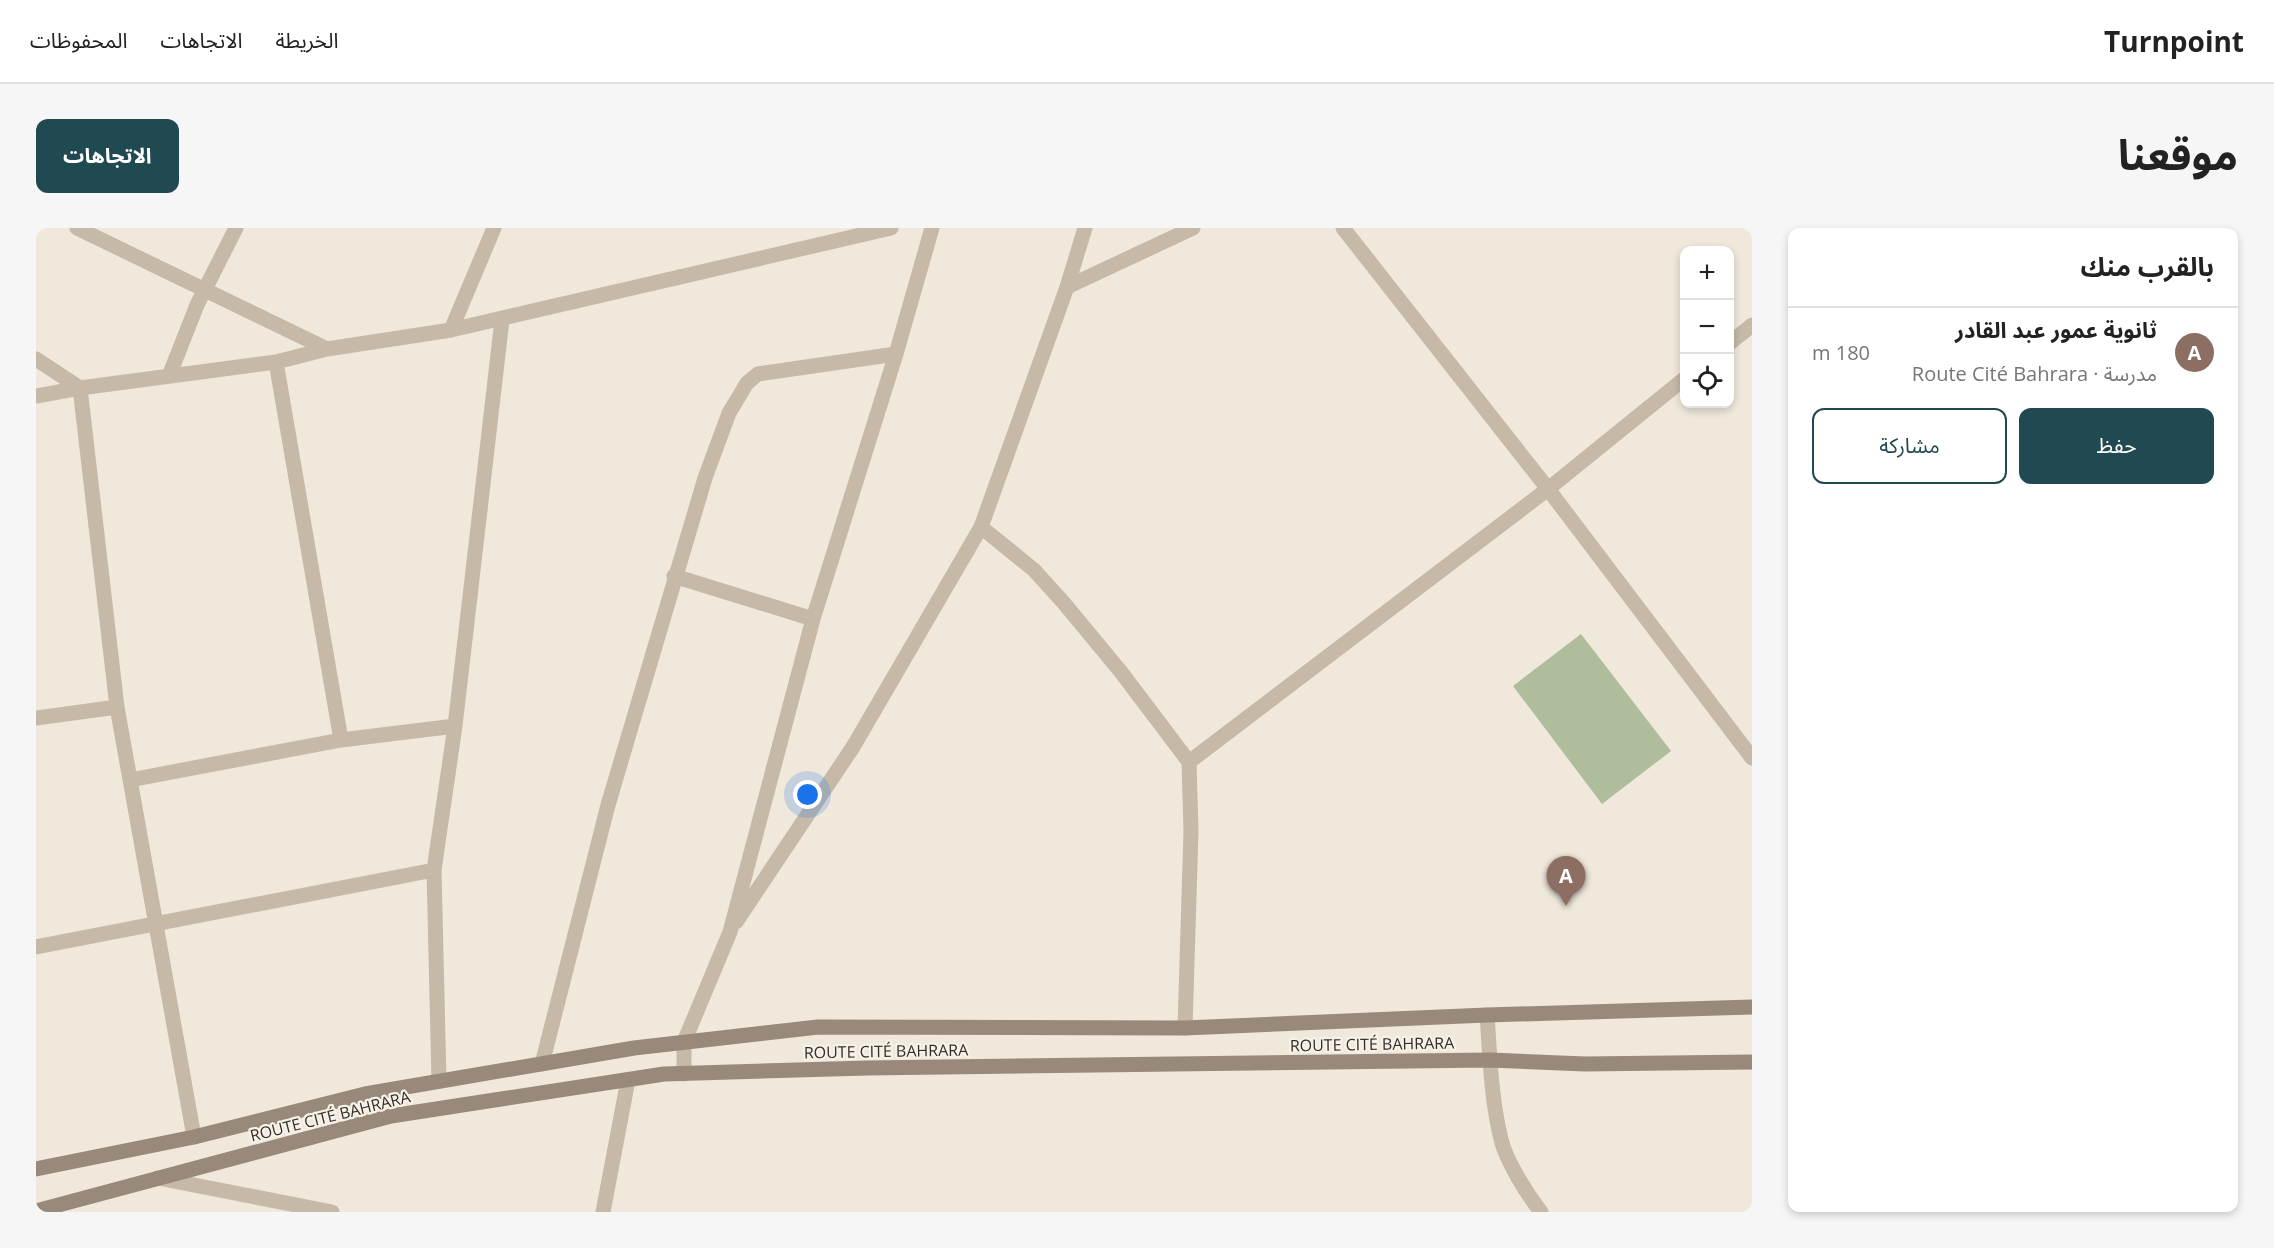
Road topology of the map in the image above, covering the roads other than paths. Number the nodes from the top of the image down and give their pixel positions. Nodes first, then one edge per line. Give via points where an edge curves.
1 (78, 228) edge
2 (236, 228) edge
3 (494, 228) edge
4 (891, 228) edge
5 (932, 228) edge
6 (1085, 228) edge
7 (1193, 228) edge
8 (1343, 228) edge
9 (205, 288) junction
10 (1067, 288) junction
11 (501, 320) junction
12 (1752, 325) edge
13 (451, 330) junction
14 (1734, 341) edge
15 (327, 350) junction
16 (896, 354) junction
17 (36, 359) edge
18 (276, 362) junction
19 (169, 376) junction
20 (1680, 383) edge
21 (80, 388) junction
22 (36, 396) edge
23 (1548, 489) junction
24 (981, 527) junction
25 (674, 576) junction
26 (813, 619) junction
27 (117, 707) junction
28 (36, 718) edge
29 (455, 726) junction
30 (341, 740) junction
31 (1752, 758) edge
32 (1190, 762) junction
33 (130, 780) junction
34 (434, 870) junction
35 (158, 924) junction
36 (730, 932) junction
37 (36, 947) edge
38 (1752, 1007) edge
39 (1487, 1015) junction
40 (1185, 1029) junction
41 (684, 1042) junction
42 (1490, 1060) junction
43 (1752, 1062) edge
44 (542, 1064) junction
45 (684, 1074) junction
46 (628, 1080) junction
47 (439, 1082) junction
48 (194, 1137) junction
49 (36, 1169) edge
50 (158, 1178) junction
51 (36, 1211) edge
52 (332, 1212) edge
53 (603, 1212) edge
54 (1540, 1212) edge

1 - 9 street
2 - 9 street
3 - 13 street
4 - 11 street
5 - 16 street
6 - 10 street
7 - 10 street
8 - 23 street
9 - 15 street
9 - 19 street
10 - 24 street
11 - 13 street
11 - 29 street
12 - 14 street
13 - 15 street
15 - 18 street
16 - 25 street via 758,374 747,383 725,424
16 - 26 street
17 - 21 street
18 - 19 street
18 - 30 street
19 - 21 street
20 - 23 street
21 - 22 street
21 - 27 street
23 - 31 street
23 - 32 street
24 - 32 street via 1034,570 1063,602
24 - 36 street via 853,747
25 - 26 street
25 - 44 street via 608,805
26 - 36 street
27 - 28 street
27 - 33 street
29 - 30 street
29 - 34 street
30 - 33 street
32 - 40 street
33 - 35 street
34 - 35 street
34 - 47 street
35 - 37 street
35 - 48 street
36 - 41 street
38 - 39 main road
39 - 40 main road
39 - 42 street
40 - 41 main road via 818,1027
41 - 44 main road
41 - 45 street
42 - 43 main road, ROUTE CITÉ BAHRARA via 1585,1064
42 - 45 main road, ROUTE CITÉ BAHRARA
42 - 54 street via 1501,1142
44 - 47 main road
45 - 46 main road, ROUTE CITÉ BAHRARA
46 - 50 main road, ROUTE CITÉ BAHRARA via 391,1116
46 - 53 street
47 - 48 main road via 365,1094
48 - 49 main road
50 - 51 main road, ROUTE CITÉ BAHRARA
50 - 52 street

